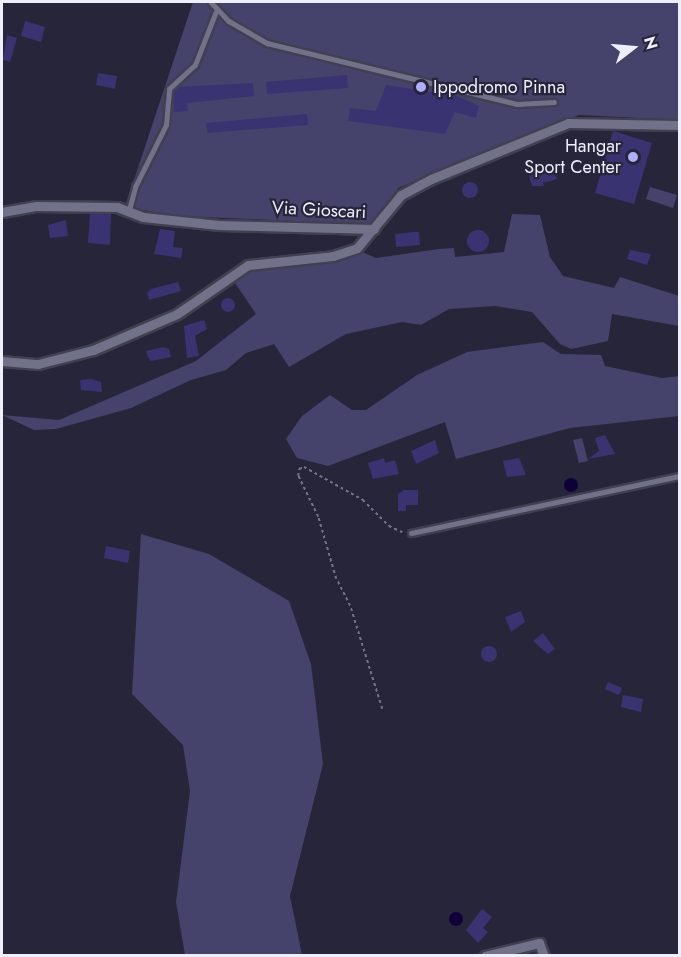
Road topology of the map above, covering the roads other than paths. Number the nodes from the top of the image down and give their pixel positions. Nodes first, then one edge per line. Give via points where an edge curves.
1 (211, 2) edge
2 (218, 9) junction
3 (554, 102) dead end
4 (680, 125) edge
5 (129, 210) junction
6 (2, 212) edge
7 (374, 229) junction
8 (2, 361) edge
9 (680, 476) edge
10 (411, 533) road end
11 (485, 956) edge
12 (544, 956) edge

1 - 2 lane
2 - 3 lane via 267,43 517,104
2 - 5 lane via 195,64 169,89 166,124 135,187
4 - 7 street, Via Gioscari via 568,123 401,195
5 - 6 street, Via Gioscari via 36,206
5 - 7 street, Via Gioscari via 143,217 219,225
7 - 8 street via 357,248 333,256 248,265 177,314 93,350 38,364
9 - 10 lane
11 - 12 street via 539,943

